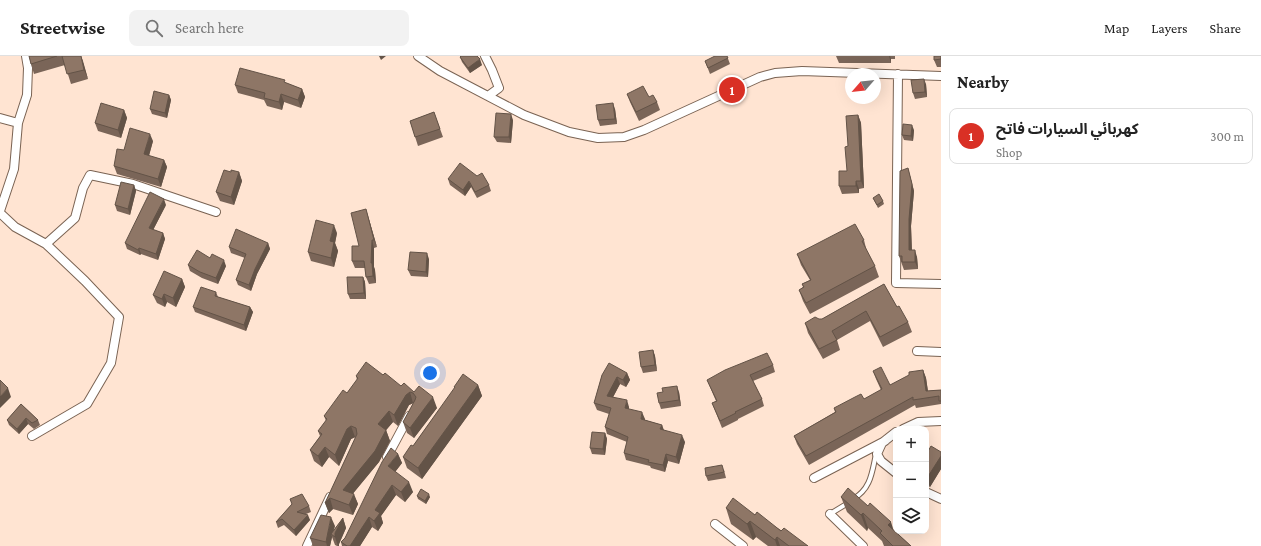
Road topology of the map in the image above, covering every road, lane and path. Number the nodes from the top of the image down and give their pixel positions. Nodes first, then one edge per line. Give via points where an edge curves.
1 (26, 56) edge
2 (418, 56) edge
3 (485, 56) edge
4 (898, 74) junction
5 (941, 76) edge
6 (488, 96) junction
7 (0, 118) edge
8 (18, 122) junction
9 (0, 212) edge
10 (216, 212) dead end
11 (46, 244) junction
12 (941, 284) edge
13 (917, 351) dead end
14 (941, 352) edge
15 (414, 408) edge
16 (941, 421) edge
17 (909, 426) edge
18 (893, 434) edge
19 (32, 436) dead end
20 (885, 441) junction
21 (876, 454) junction
22 (384, 463) edge
23 (893, 471) edge
24 (814, 478) dead end
25 (333, 490) edge
26 (929, 493) edge
27 (941, 499) edge
28 (830, 514) joint
29 (715, 524) dead end
30 (307, 546) edge
31 (743, 546) edge
32 (863, 546) edge

1 - 8 street via 27,95
2 - 6 street via 440,71
3 - 6 street via 499,88
4 - 5 street
4 - 6 street via 802,71 775,73 760,77 624,137 598,138 569,132 524,115
4 - 12 street via 892,285
7 - 8 street
8 - 9 street via 14,169
9 - 11 street via 15,226
10 - 11 street via 133,184 90,175 83,188 75,218
11 - 19 street via 119,316 111,362 87,404
13 - 14 street
15 - 22 street
16 - 17 street via 918,422
18 - 20 street
20 - 21 street
20 - 24 street
21 - 23 street
21 - 28 lane via 867,487 862,495
25 - 30 street
26 - 27 street
28 - 32 street
29 - 31 street

